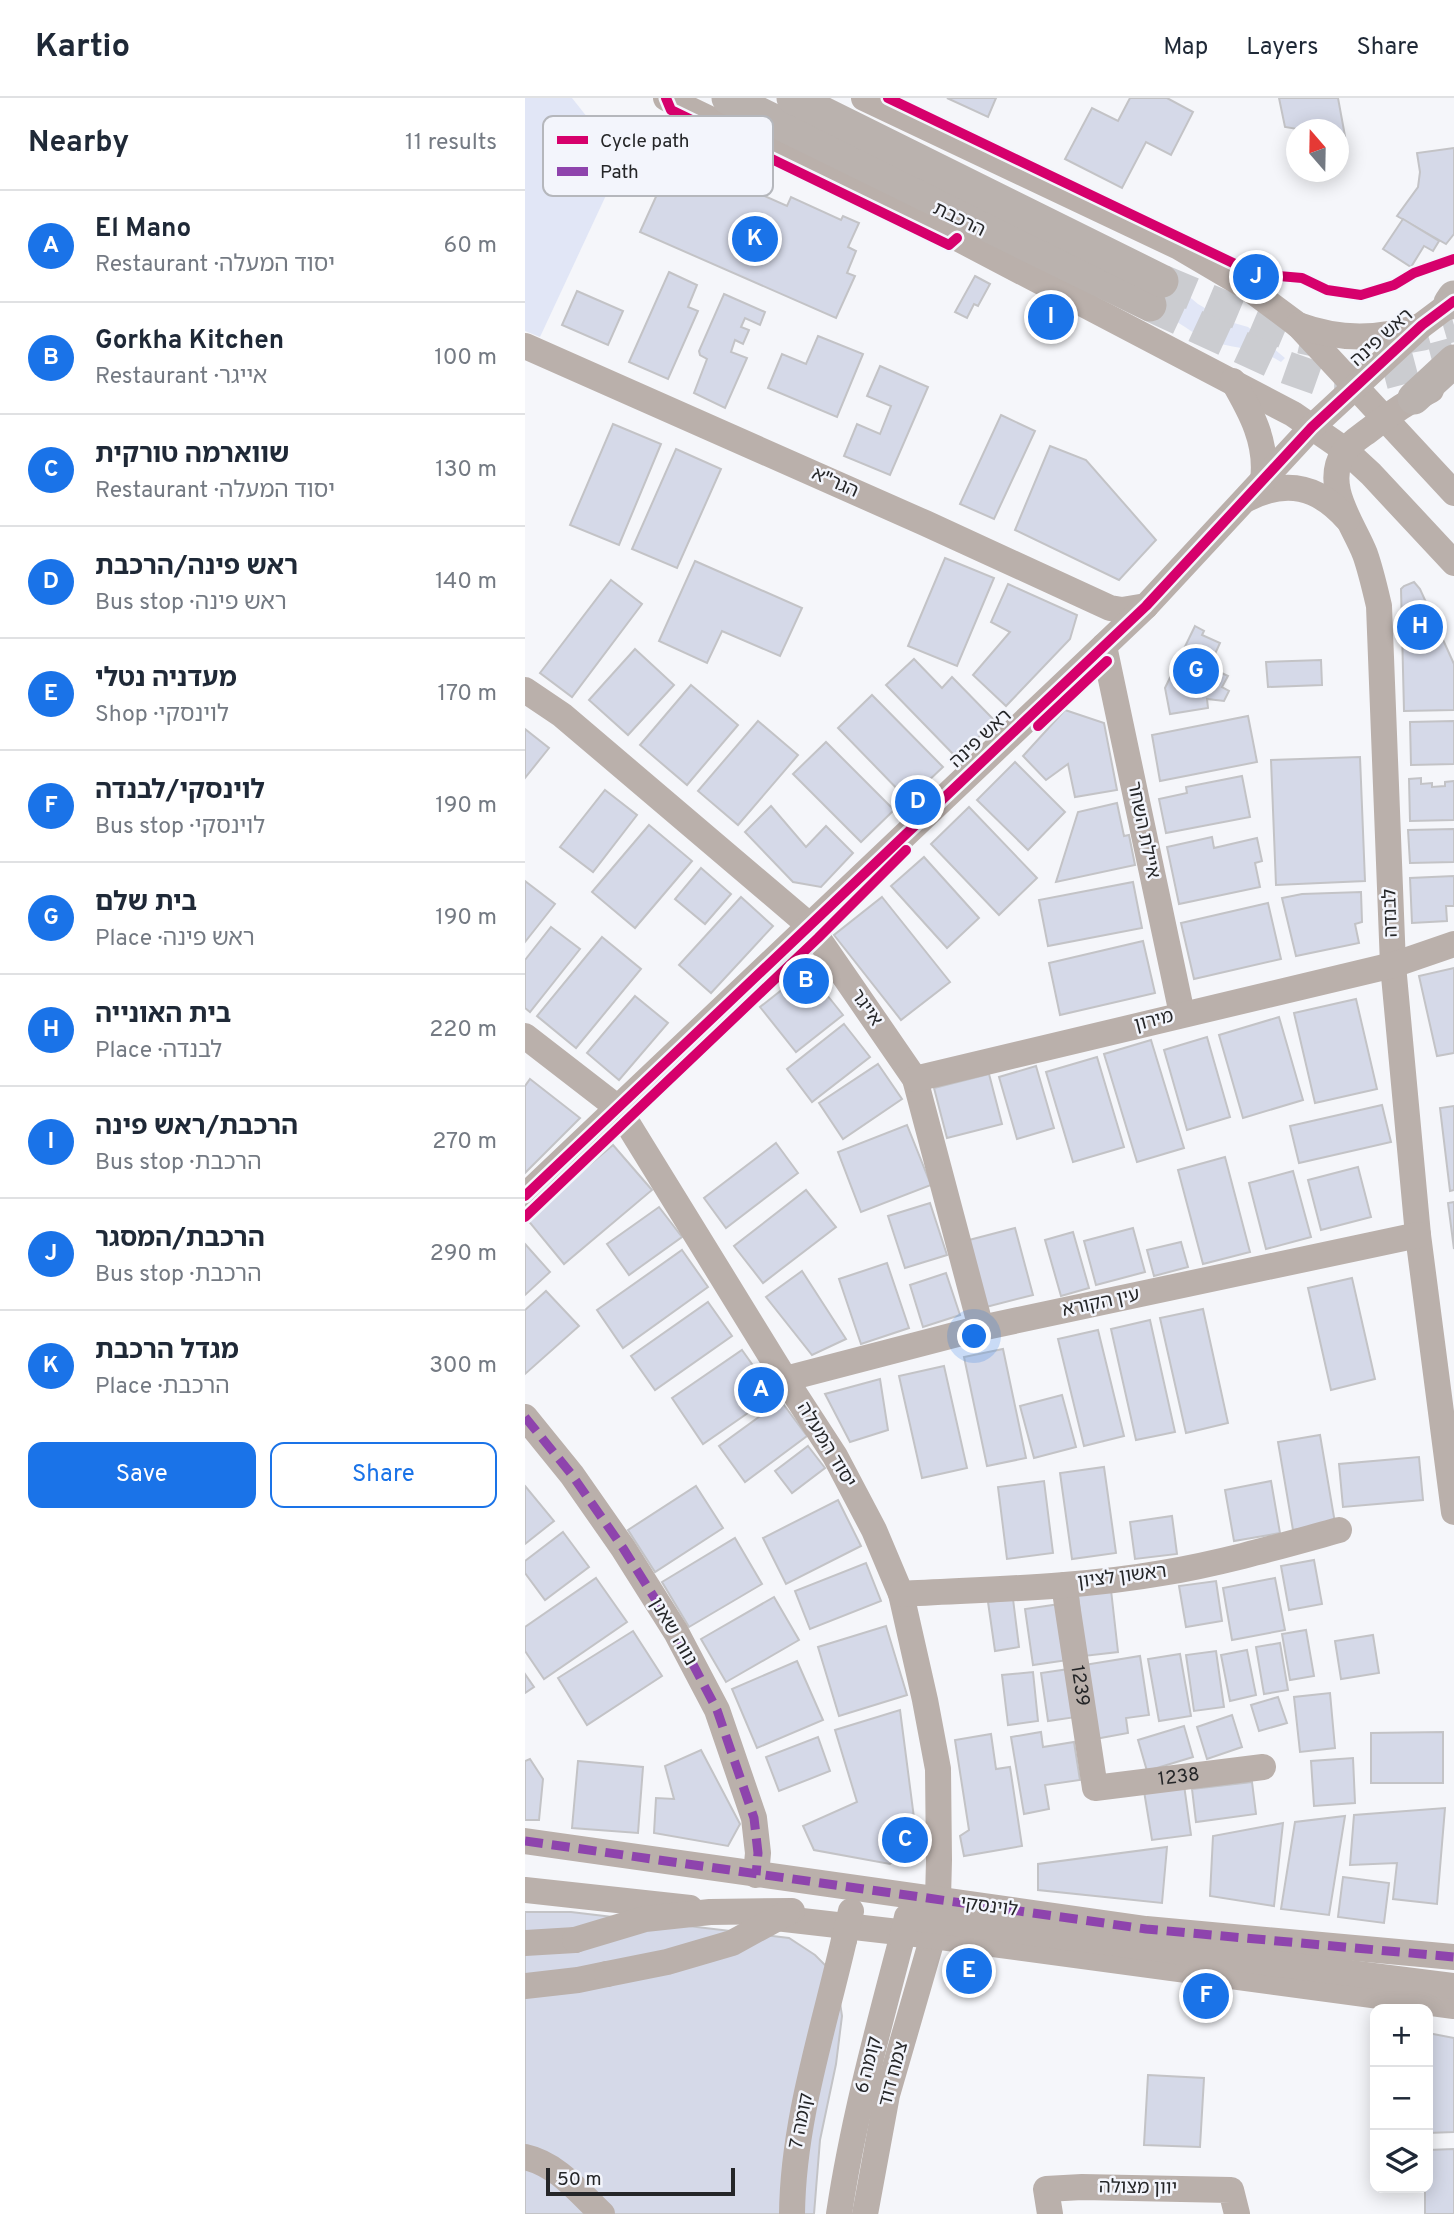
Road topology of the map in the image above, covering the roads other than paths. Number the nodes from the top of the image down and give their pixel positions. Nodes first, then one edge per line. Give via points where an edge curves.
1 (666, 98) edge
2 (728, 98) edge
3 (793, 98) edge
4 (864, 98) edge
5 (703, 116) edge
6 (768, 116) edge
7 (773, 119) edge
8 (773, 149) edge
9 (1453, 300) edge
10 (1298, 325) junction
11 (1422, 325) junction
12 (525, 346) edge
13 (1454, 361) edge
14 (1233, 381) junction
15 (1454, 381) edge
16 (1354, 386) junction
17 (1414, 398) junction
18 (1384, 418) junction
19 (1312, 427) junction
20 (1345, 450) junction
21 (1263, 480) junction
22 (1454, 493) edge
23 (1246, 500) junction
24 (1350, 523) junction
25 (1454, 563) edge
26 (1146, 606) junction
27 (1104, 646) junction
28 (525, 690) edge
29 (809, 925) junction
30 (1454, 944) edge
31 (1392, 965) junction
32 (1182, 1014) junction
33 (525, 1036) edge
34 (915, 1079) junction
35 (618, 1108) junction
36 (525, 1196) edge
37 (1418, 1235) junction
38 (981, 1328) junction
39 (785, 1379) junction
40 (525, 1417) edge
41 (1454, 1512) edge
42 (1339, 1530) dead end
43 (1064, 1584) junction
44 (901, 1594) junction
45 (1263, 1767) dead end
46 (1094, 1788) joint
47 (525, 1841) edge
48 (757, 1875) junction
49 (525, 1889) edge
50 (938, 1899) junction
51 (792, 1910) junction
52 (851, 1911) junction
53 (907, 1917) junction
54 (933, 1936) junction
55 (525, 1943) edge
56 (1454, 1957) edge
57 (525, 1986) edge
58 (1454, 1986) edge
59 (1454, 2006) edge
60 (525, 2157) edge
61 (602, 2214) edge
62 (792, 2214) edge
63 (839, 2214) edge
64 (865, 2214) edge
65 (1050, 2214) edge
66 (1237, 2214) edge

1 - 5 street, הרכבת
2 - 6 main road
3 - 7 main road via 1156,293
4 - 10 street via 1179,247 1247,286
8 - 14 street, הרכבת via 957,238
9 - 11 street, ראש פינה
10 - 11 street via 1347,337 1369,337
10 - 16 street
11 - 16 street, ראש פינה
12 - 26 street, הגר"א via 1110,608
13 - 17 main road
14 - 19 street, הרכבת
14 - 21 street via 1260,438
15 - 17 street
16 - 18 street
16 - 19 street, ראש פינה
17 - 18 street
18 - 20 street
18 - 22 street
19 - 20 street, הרכבת
19 - 21 street, ראש פינה
20 - 24 street, לבנדה via 1336,485
20 - 25 street, הרכבת
21 - 23 street, ראש פינה
23 - 24 street via 1278,487 1294,488 1326,499
23 - 26 street, ראש פינה
24 - 31 street, לבנדה via 1364,552 1379,606
26 - 27 street, ראש פינה
27 - 29 street, ראש פינה
27 - 32 street, איילת השחר
28 - 29 street, אייגר via 562,715
29 - 34 street, אייגר
29 - 35 street, ראש פינה
30 - 31 street, מירון
31 - 32 street, מירון
31 - 37 street, לבנדה
32 - 34 street, מירון
33 - 35 street, יסוד המעלה
34 - 38 street, אייגר
35 - 36 street, ראש פינה
35 - 39 street, יסוד המעלה
37 - 38 street, עין הקורא
37 - 41 street, לבנדה
38 - 39 street, עין הקורא
39 - 44 street, יסוד המעלה via 835,1456
40 - 48 street, נווה שאנן via 623,1548 676,1632 717,1710 754,1818
42 - 43 street, ראשון לציון via 1162,1573
43 - 44 street, ראשון לציון
43 - 46 street, 1239
44 - 50 street, יסוד המעלה via 938,1769
45 - 46 street, 1238
47 - 48 street, לוינסקי
48 - 50 street, לוינסקי
49 - 54 street, לוינסקי
50 - 54 street, יסוד המעלה
50 - 56 street, לוינסקי via 1146,1929
51 - 52 street
51 - 55 street, bridge via 645,1919 575,1940
51 - 57 street, bridge via 732,1943 667,1962
52 - 53 street
52 - 62 street, קומה 7, bridge via 799,2127
53 - 58 street, bridge
53 - 63 street, קומה 6, bridge via 865,2078
54 - 59 street, לוינסקי
54 - 64 street, צמח דוד via 887,2095
60 - 61 street via 558,2172
65 - 66 street, יוון מצולה via 1047,2189 1082,2187 1231,2190

